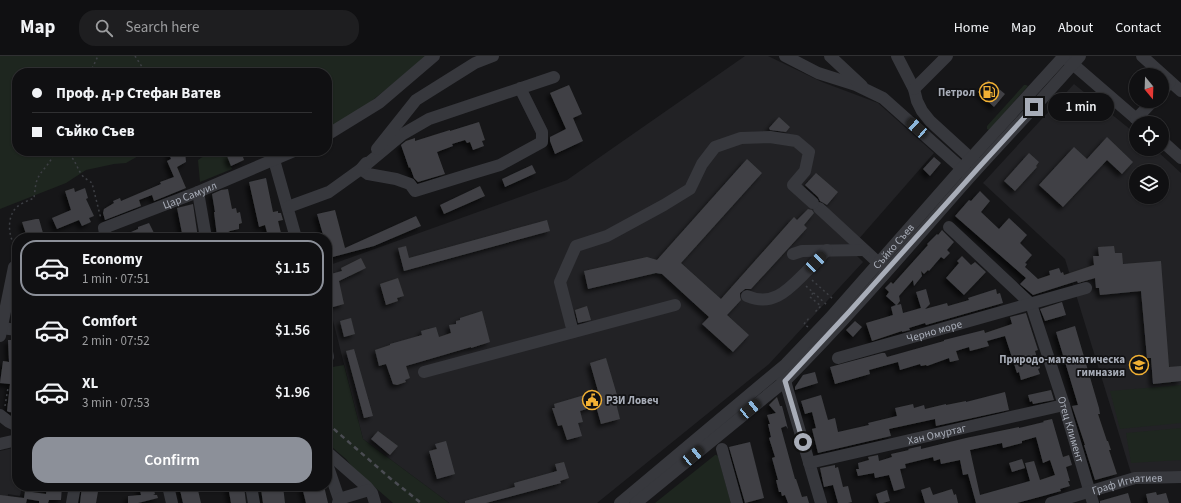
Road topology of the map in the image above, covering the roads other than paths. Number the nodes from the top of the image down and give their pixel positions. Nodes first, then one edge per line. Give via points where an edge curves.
1 (434, 56) edge
2 (493, 56) edge
3 (830, 56) edge
4 (897, 56) edge
5 (947, 56) edge
6 (1142, 56) edge
7 (789, 57) edge
8 (1070, 58) edge
9 (554, 77) dead end
10 (520, 88) junction
11 (1178, 88) edge
12 (914, 89) junction
13 (865, 90) junction
14 (1134, 116) edge
15 (332, 131) edge
16 (1169, 147) edge
17 (283, 156) edge
18 (1181, 158) edge
19 (274, 160) junction
20 (976, 162) junction
21 (361, 169) junction
22 (966, 172) junction
23 (198, 192) junction
24 (288, 207) junction
25 (949, 227) dead end
26 (104, 229) edge
27 (205, 233) edge
28 (295, 233) edge
29 (827, 250) junction
30 (864, 250) junction
31 (793, 254) dead end
32 (883, 267) junction
33 (12, 277) edge
34 (1086, 288) dead end
35 (747, 296) dead end
36 (1031, 304) junction
37 (675, 305) dead end
38 (12, 331) edge
39 (1, 332) edge
40 (572, 332) junction
41 (838, 358) dead end
42 (424, 372) dead end
43 (781, 377) junction
44 (1064, 405) junction
45 (3, 411) edge
46 (12, 421) edge
47 (12, 441) edge
48 (0, 444) edge
49 (722, 449) dead end
50 (332, 457) edge
51 (809, 463) junction
52 (1181, 477) edge
53 (332, 481) edge
54 (369, 490) junction
55 (74, 491) edge
56 (169, 491) edge
57 (252, 491) edge
58 (1091, 497) edge
59 (338, 501) edge
60 (72, 503) edge
61 (172, 503) edge
62 (254, 503) edge
63 (375, 503) edge
64 (620, 503) edge
65 (636, 503) edge
66 (737, 503) edge
67 (821, 503) edge
68 (1051, 503) edge

1 - 15 street via 379,103
2 - 21 street via 475,63 416,100
3 - 13 street
4 - 12 street
5 - 12 street
6 - 11 street
7 - 13 street via 818,73
8 - 14 street
8 - 20 street, Съйко Съев
9 - 10 street
10 - 21 street via 429,119 403,134
10 - 21 street via 542,132 542,142 500,165 415,191 410,184 368,174
12 - 20 street via 922,111 930,121
13 - 22 street via 883,98
16 - 18 street
17 - 19 street, Цар Самуил
19 - 23 street, Цар Самуил
19 - 24 street
20 - 22 street, Съйко Съев
21 - 24 street via 329,192
22 - 32 street, Съйко Съев
23 - 26 street, Цар Самуил
23 - 27 street
24 - 28 street
25 - 36 street, Отец Климент
29 - 30 street
29 - 31 street
29 - 35 street via 788,290 777,297 765,299
30 - 32 street
30 - 40 street via 794,185 805,171 809,152 796,142 770,137 741,138 715,147 702,164 690,189 607,236 576,246 560,282
32 - 43 street, Съйко Съев via 823,342
33 - 39 street
34 - 36 street, Черно море
36 - 41 street, Черно море
36 - 44 street, Отец Климент
37 - 40 street
38 - 39 street
40 - 42 street
43 - 51 street
43 - 64 street, Съйко Съев
43 - 65 street, Съйко Съев
44 - 51 street, Хан Омуртаг
44 - 58 street, Отец Климент
45 - 46 street
47 - 48 street
49 - 66 street
50 - 54 street
51 - 67 street
52 - 58 street, Граф Игнатиев via 1135,478
53 - 59 street
54 - 59 street
54 - 63 street
55 - 60 street
56 - 61 street
57 - 62 street
58 - 68 street, Граф Игнатиев

